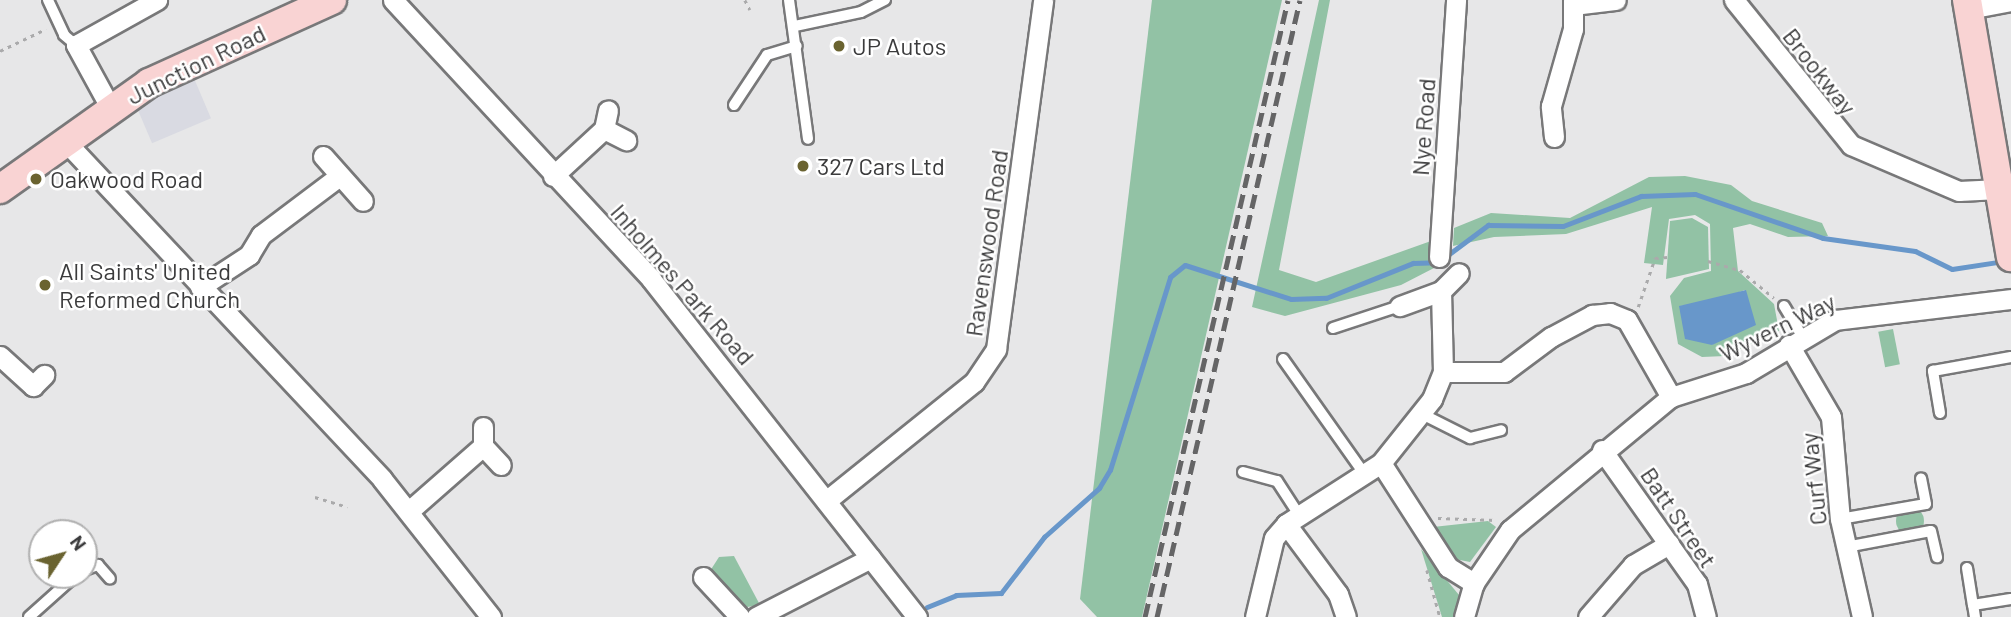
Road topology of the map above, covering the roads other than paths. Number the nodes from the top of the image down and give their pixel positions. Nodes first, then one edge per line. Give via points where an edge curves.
1 (48, 0) edge
2 (157, 0) edge
3 (332, 0) edge
4 (393, 0) edge
5 (789, 0) edge
6 (886, 0) edge
7 (1043, 0) edge
8 (1456, 0) edge
9 (1616, 0) edge
10 (1734, 0) edge
11 (2011, 1) edge
12 (1574, 2) edge
13 (1968, 5) edge
14 (795, 26) junction
15 (70, 40) junction
16 (797, 46) junction
17 (734, 105) dead end
18 (110, 107) junction
19 (1554, 137) dead end
20 (626, 139) dead end
21 (808, 139) dead end
22 (65, 141) junction
23 (323, 156) dead end
24 (553, 176) junction
25 (337, 178) junction
26 (0, 189) edge
27 (2000, 189) junction
28 (363, 201) dead end
29 (2008, 226) edge
30 (1439, 257) dead end
31 (2011, 257) edge
32 (1459, 274) dead end
33 (200, 288) junction
34 (1441, 291) junction
35 (2011, 299) edge
36 (1400, 306) joint
37 (1784, 306) road end
38 (1333, 328) dead end
39 (1796, 341) junction
40 (0, 356) edge
41 (2011, 357) edge
42 (1283, 359) dead end
43 (1443, 372) junction
44 (44, 375) dead end
45 (1671, 397) junction
46 (1940, 412) dead end
47 (1422, 414) junction
48 (1501, 430) dead end
49 (1602, 450) junction
50 (1381, 463) junction
51 (501, 465) dead end
52 (1243, 472) dead end
53 (1363, 472) junction
54 (1921, 478) dead end
55 (826, 500) junction
56 (409, 510) junction
57 (1292, 518) junction
58 (1840, 519) junction
59 (1668, 544) junction
60 (1845, 547) junction
61 (1937, 557) dead end
62 (871, 558) junction
63 (98, 565) edge
64 (1968, 568) dead end
65 (703, 577) dead end
66 (110, 579) dead end
67 (1474, 583) junction
68 (60, 589) edge
69 (2011, 599) edge
70 (1973, 605) junction
71 (29, 617) edge
72 (491, 617) edge
73 (740, 617) edge
74 (756, 617) edge
75 (916, 617) edge
76 (1255, 617) edge
77 (1346, 617) edge
78 (1464, 617) edge
79 (1588, 617) edge
80 (1706, 617) edge
81 (1862, 617) edge
82 (1975, 617) edge

1 - 15 lane
2 - 15 street
3 - 18 street, Junction Road via 181,65
4 - 24 street, Inholmes Park Road
5 - 14 lane
6 - 14 lane via 861,12
7 - 55 street, Ravenswood Road via 996,349 974,382
8 - 30 street, Nye Road
9 - 12 street
10 - 27 street, Brookway via 1851,145 1959,191
11 - 13 street
12 - 19 street via 1550,106
13 - 27 street
14 - 16 lane
15 - 18 street
16 - 17 lane via 767,55
16 - 21 lane
18 - 22 street, Junction Road
20 - 24 street via 606,119
22 - 26 street, Junction Road
22 - 33 street
23 - 25 street
24 - 55 street, Inholmes Park Road via 651,279
25 - 28 street
25 - 33 street
27 - 29 street
29 - 31 street
32 - 34 street
33 - 56 street
34 - 36 street
34 - 43 street
35 - 39 street, Wyvern Way via 1860,316
36 - 38 lane
37 - 39 lane
39 - 45 street, Wyvern Way via 1746,373
39 - 58 street, Curf Way via 1831,416
40 - 44 street via 33,386
41 - 46 lane via 1933,371
42 - 53 lane
43 - 45 street via 1504,372 1592,315 1627,320
43 - 47 street
45 - 49 street, Wyvern Way
47 - 48 lane via 1470,438
47 - 50 street
49 - 59 street, Batt Street
49 - 67 street, Wyvern Way via 1510,530
50 - 53 street
50 - 67 street via 1448,567
51 - 56 street via 483,437
52 - 57 lane via 1277,481
53 - 57 street
54 - 58 lane via 1926,504
55 - 62 street, Inholmes Park Road
56 - 72 street
57 - 76 street via 1274,538
57 - 77 street via 1338,594
58 - 60 street, Curf Way
59 - 79 street via 1624,573
59 - 80 street, Batt Street via 1697,584
60 - 61 lane via 1931,531
60 - 81 street, Curf Way
62 - 74 street
62 - 75 street, Inholmes Park Road
63 - 66 lane
64 - 70 lane
65 - 73 street
67 - 78 street, Wyvern Way
68 - 71 lane
69 - 70 lane
70 - 82 lane

